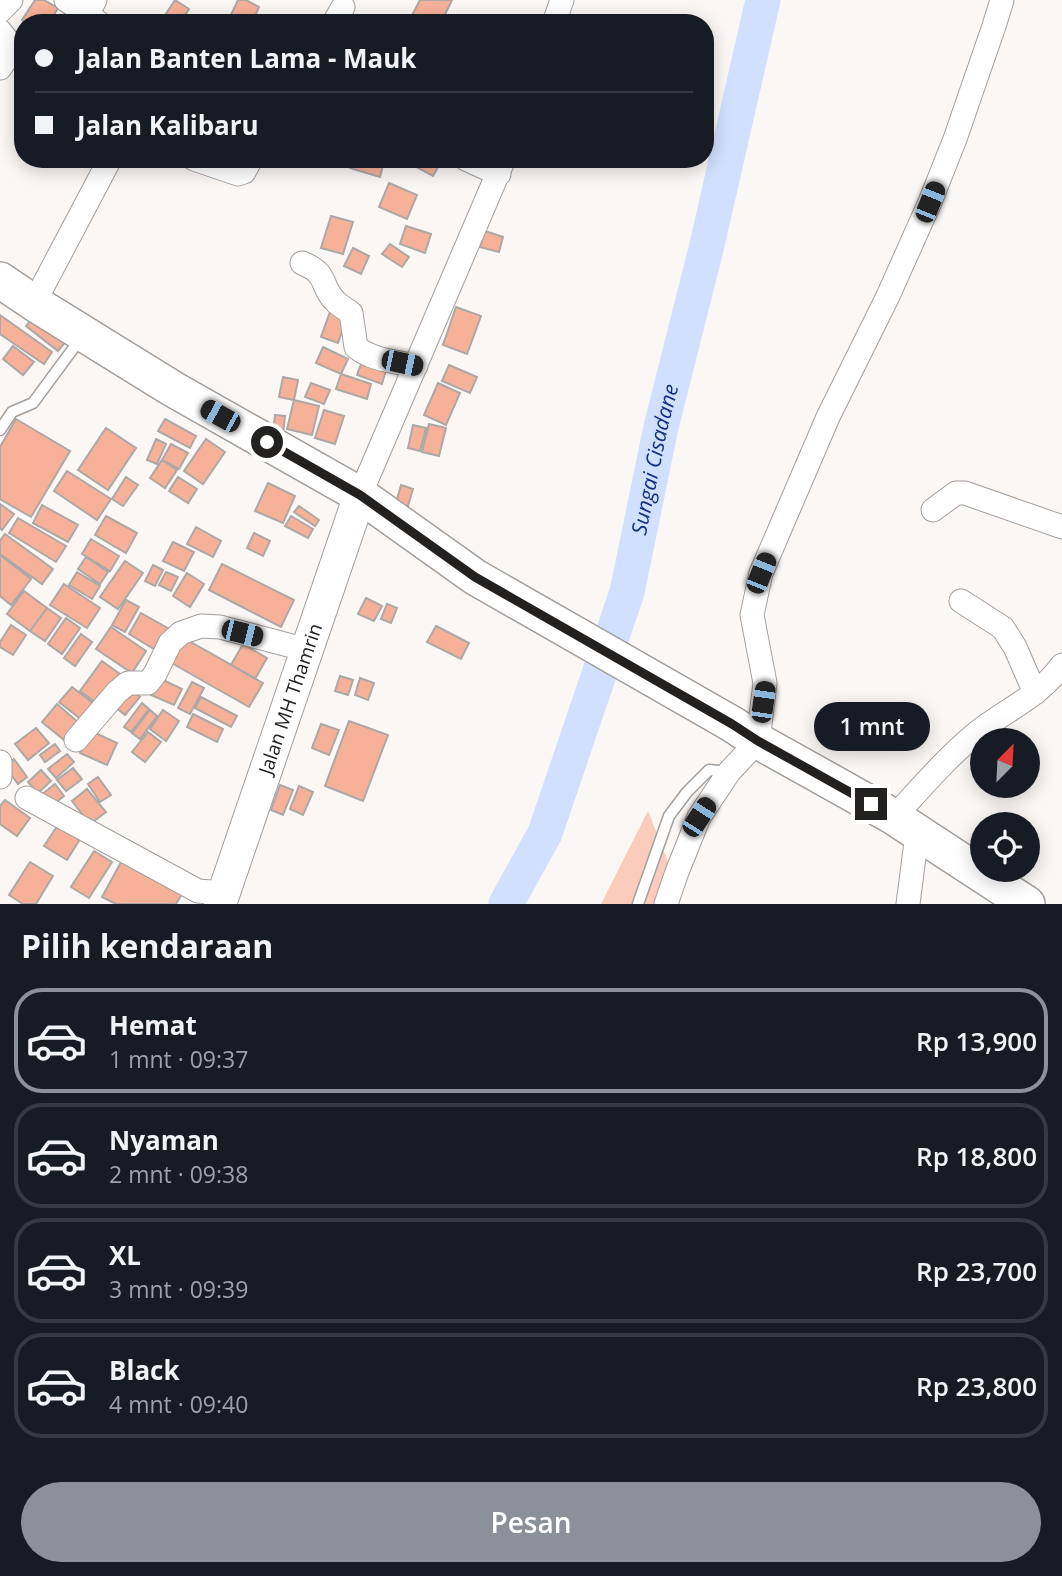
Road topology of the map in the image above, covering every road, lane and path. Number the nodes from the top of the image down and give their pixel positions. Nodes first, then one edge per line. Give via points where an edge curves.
1 (11, 0) edge
2 (66, 0) edge
3 (1002, 0) edge
4 (0, 11) edge
5 (94, 12) edge
6 (0, 31) edge
7 (0, 68) edge
8 (105, 168) edge
9 (220, 168) edge
10 (246, 168) edge
11 (501, 168) edge
12 (302, 263) dead end
13 (0, 280) edge
14 (34, 303) junction
15 (84, 333) junction
16 (416, 366) junction
17 (0, 430) edge
18 (360, 495) junction
19 (933, 510) dead end
20 (1062, 527) edge
21 (961, 601) dead end
22 (307, 650) junction
23 (1062, 666) edge
24 (1035, 693) junction
25 (745, 733) junction
26 (76, 740) dead end
27 (0, 762) edge
28 (729, 772) junction
29 (0, 777) edge
30 (27, 798) dead end
31 (906, 825) junction
32 (222, 899) edge
33 (638, 904) edge
34 (666, 904) edge
35 (908, 904) edge
36 (1027, 904) edge

1 - 4 street
2 - 5 street
3 - 25 street via 930,202 828,417 761,573 752,615 765,683
6 - 7 street via 10,54
8 - 14 street
9 - 10 street via 238,174
11 - 16 street
12 - 16 street via 315,268 336,302 351,313 356,348 373,357
13 - 14 main road
14 - 15 main road
15 - 17 lane via 33,403 12,412
15 - 18 main road
16 - 18 street
18 - 22 street, Jalan MH Thamrin
18 - 25 main road via 475,577
19 - 20 street via 965,493
21 - 24 street via 1003,628
22 - 26 street via 220,627 201,626 181,633 170,643 148,683 128,683
22 - 32 street, Jalan MH Thamrin
23 - 24 street
24 - 31 street via 978,732 939,768
25 - 28 street
25 - 31 main road
27 - 29 street
28 - 33 lane via 709,770 669,816
28 - 34 street via 699,817
30 - 32 street via 198,891
31 - 35 street
31 - 36 main road

